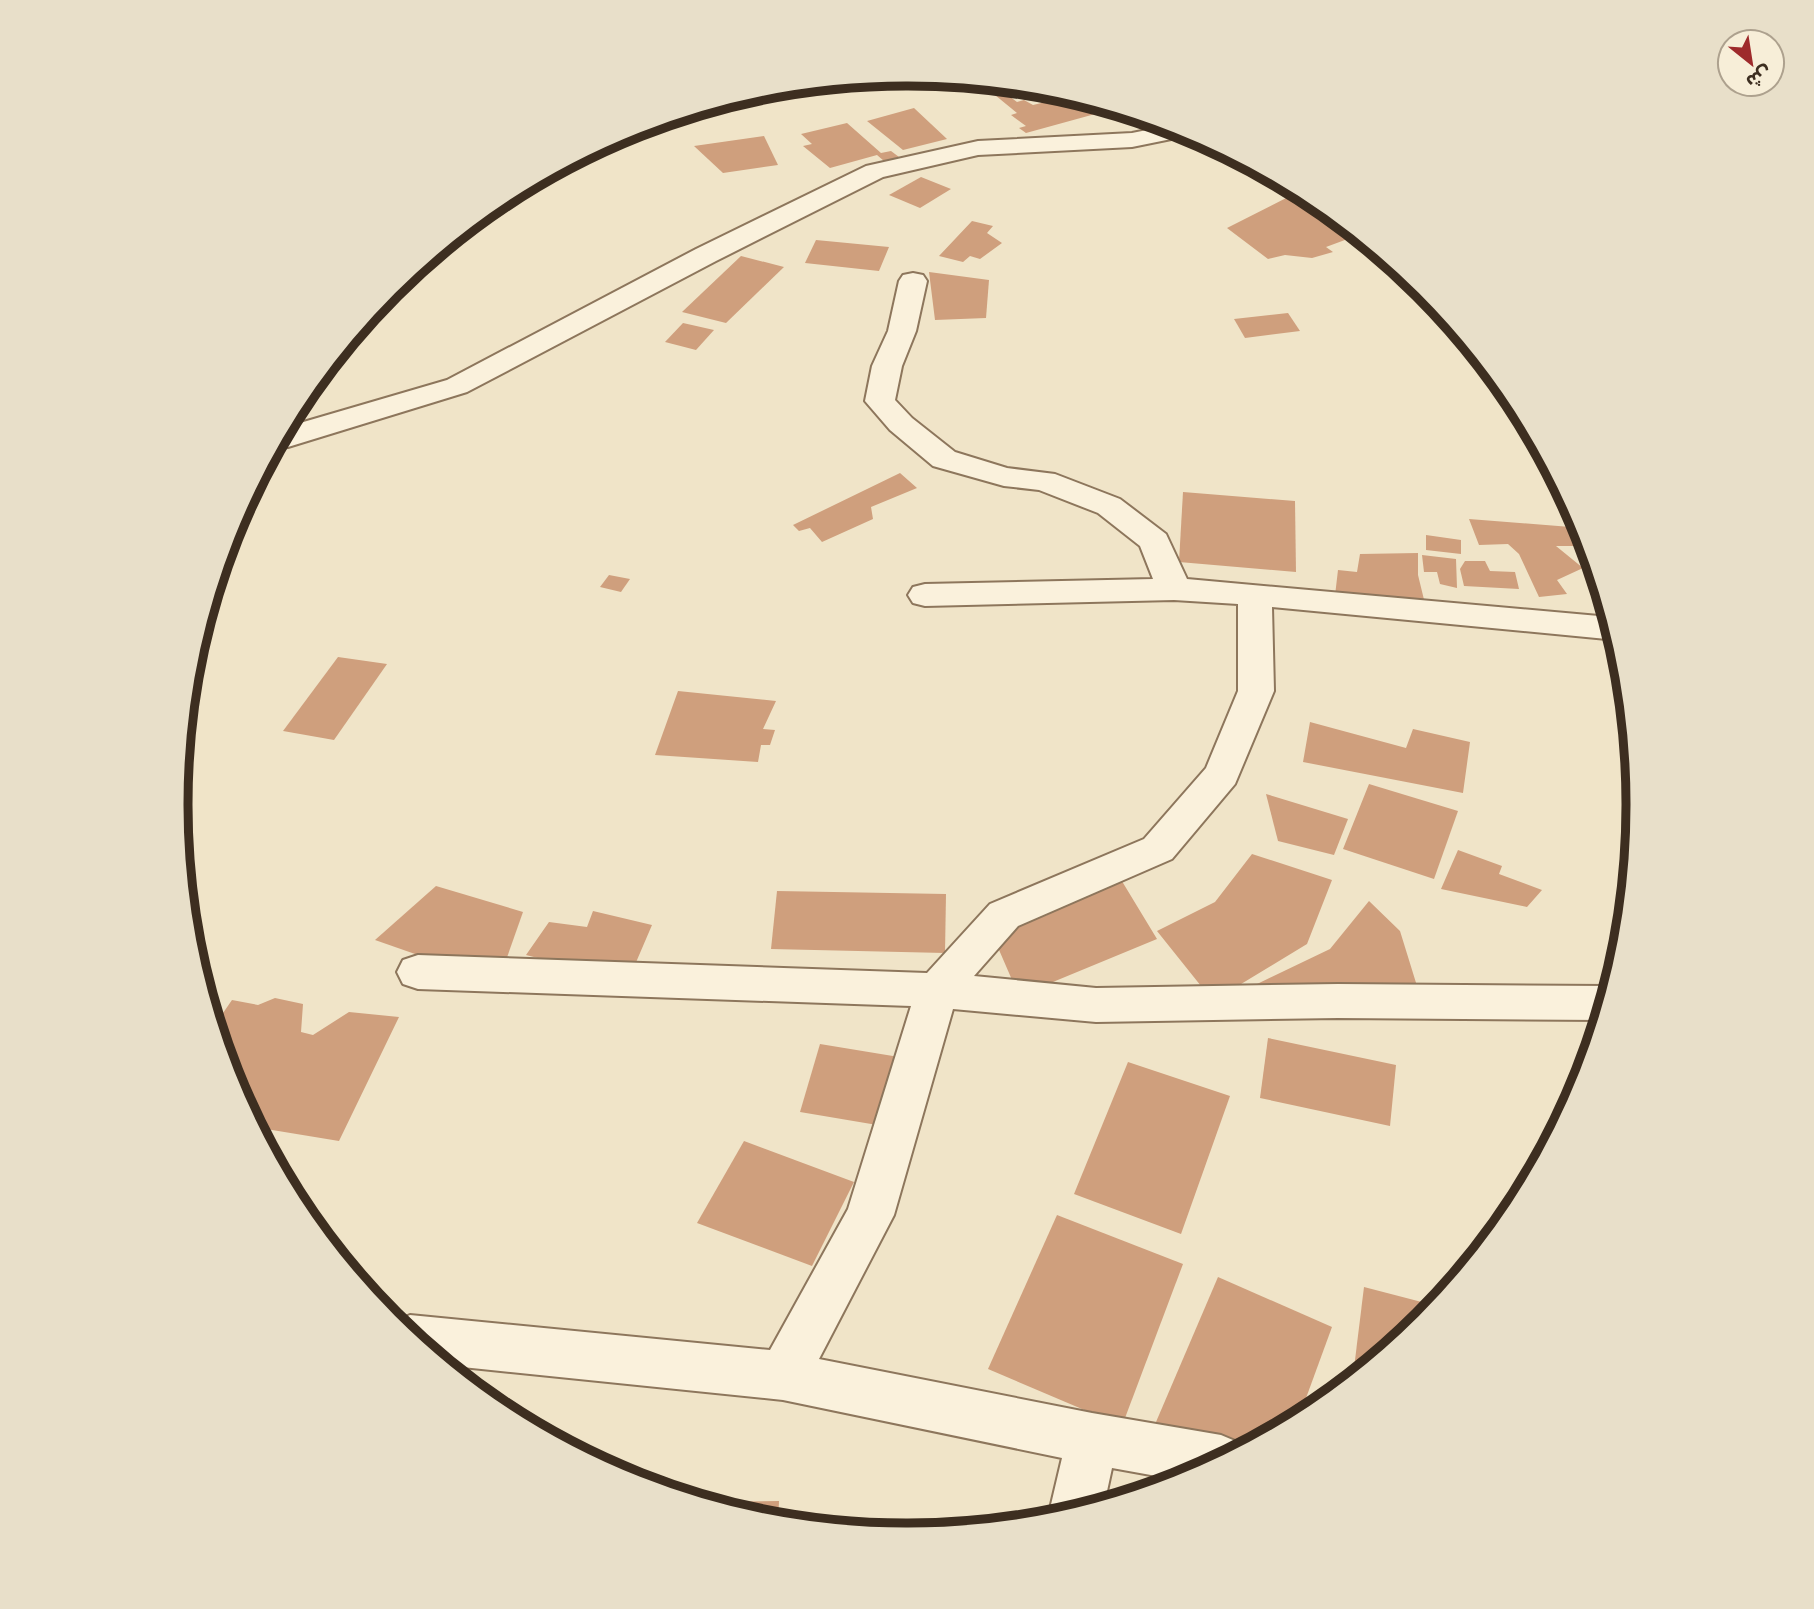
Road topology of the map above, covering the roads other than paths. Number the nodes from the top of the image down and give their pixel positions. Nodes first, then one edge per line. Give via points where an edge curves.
1 (1164, 134) edge
2 (914, 281) dead end
3 (290, 436) edge
4 (1174, 589) junction
5 (1255, 594) junction
6 (925, 595) dead end
7 (1603, 628) edge
8 (418, 972) dead end
9 (937, 990) junction
10 (1598, 1003) edge
11 (427, 1340) edge
12 (783, 1376) junction
13 (1092, 1438) junction
14 (1205, 1458) edge
15 (1078, 1502) edge

1 - 3 street via 1132,140 978,148 875,171 457,386
2 - 4 street via 880,401 944,459 1004,477 1044,481 1109,506 1154,541
4 - 5 street
4 - 6 street
5 - 7 street
5 - 9 street via 1256,691 1222,774 1158,849 1004,915
8 - 9 street
9 - 10 street via 1096,1004
9 - 12 street via 870,1215
11 - 12 street
12 - 13 street
13 - 14 street
13 - 15 street

